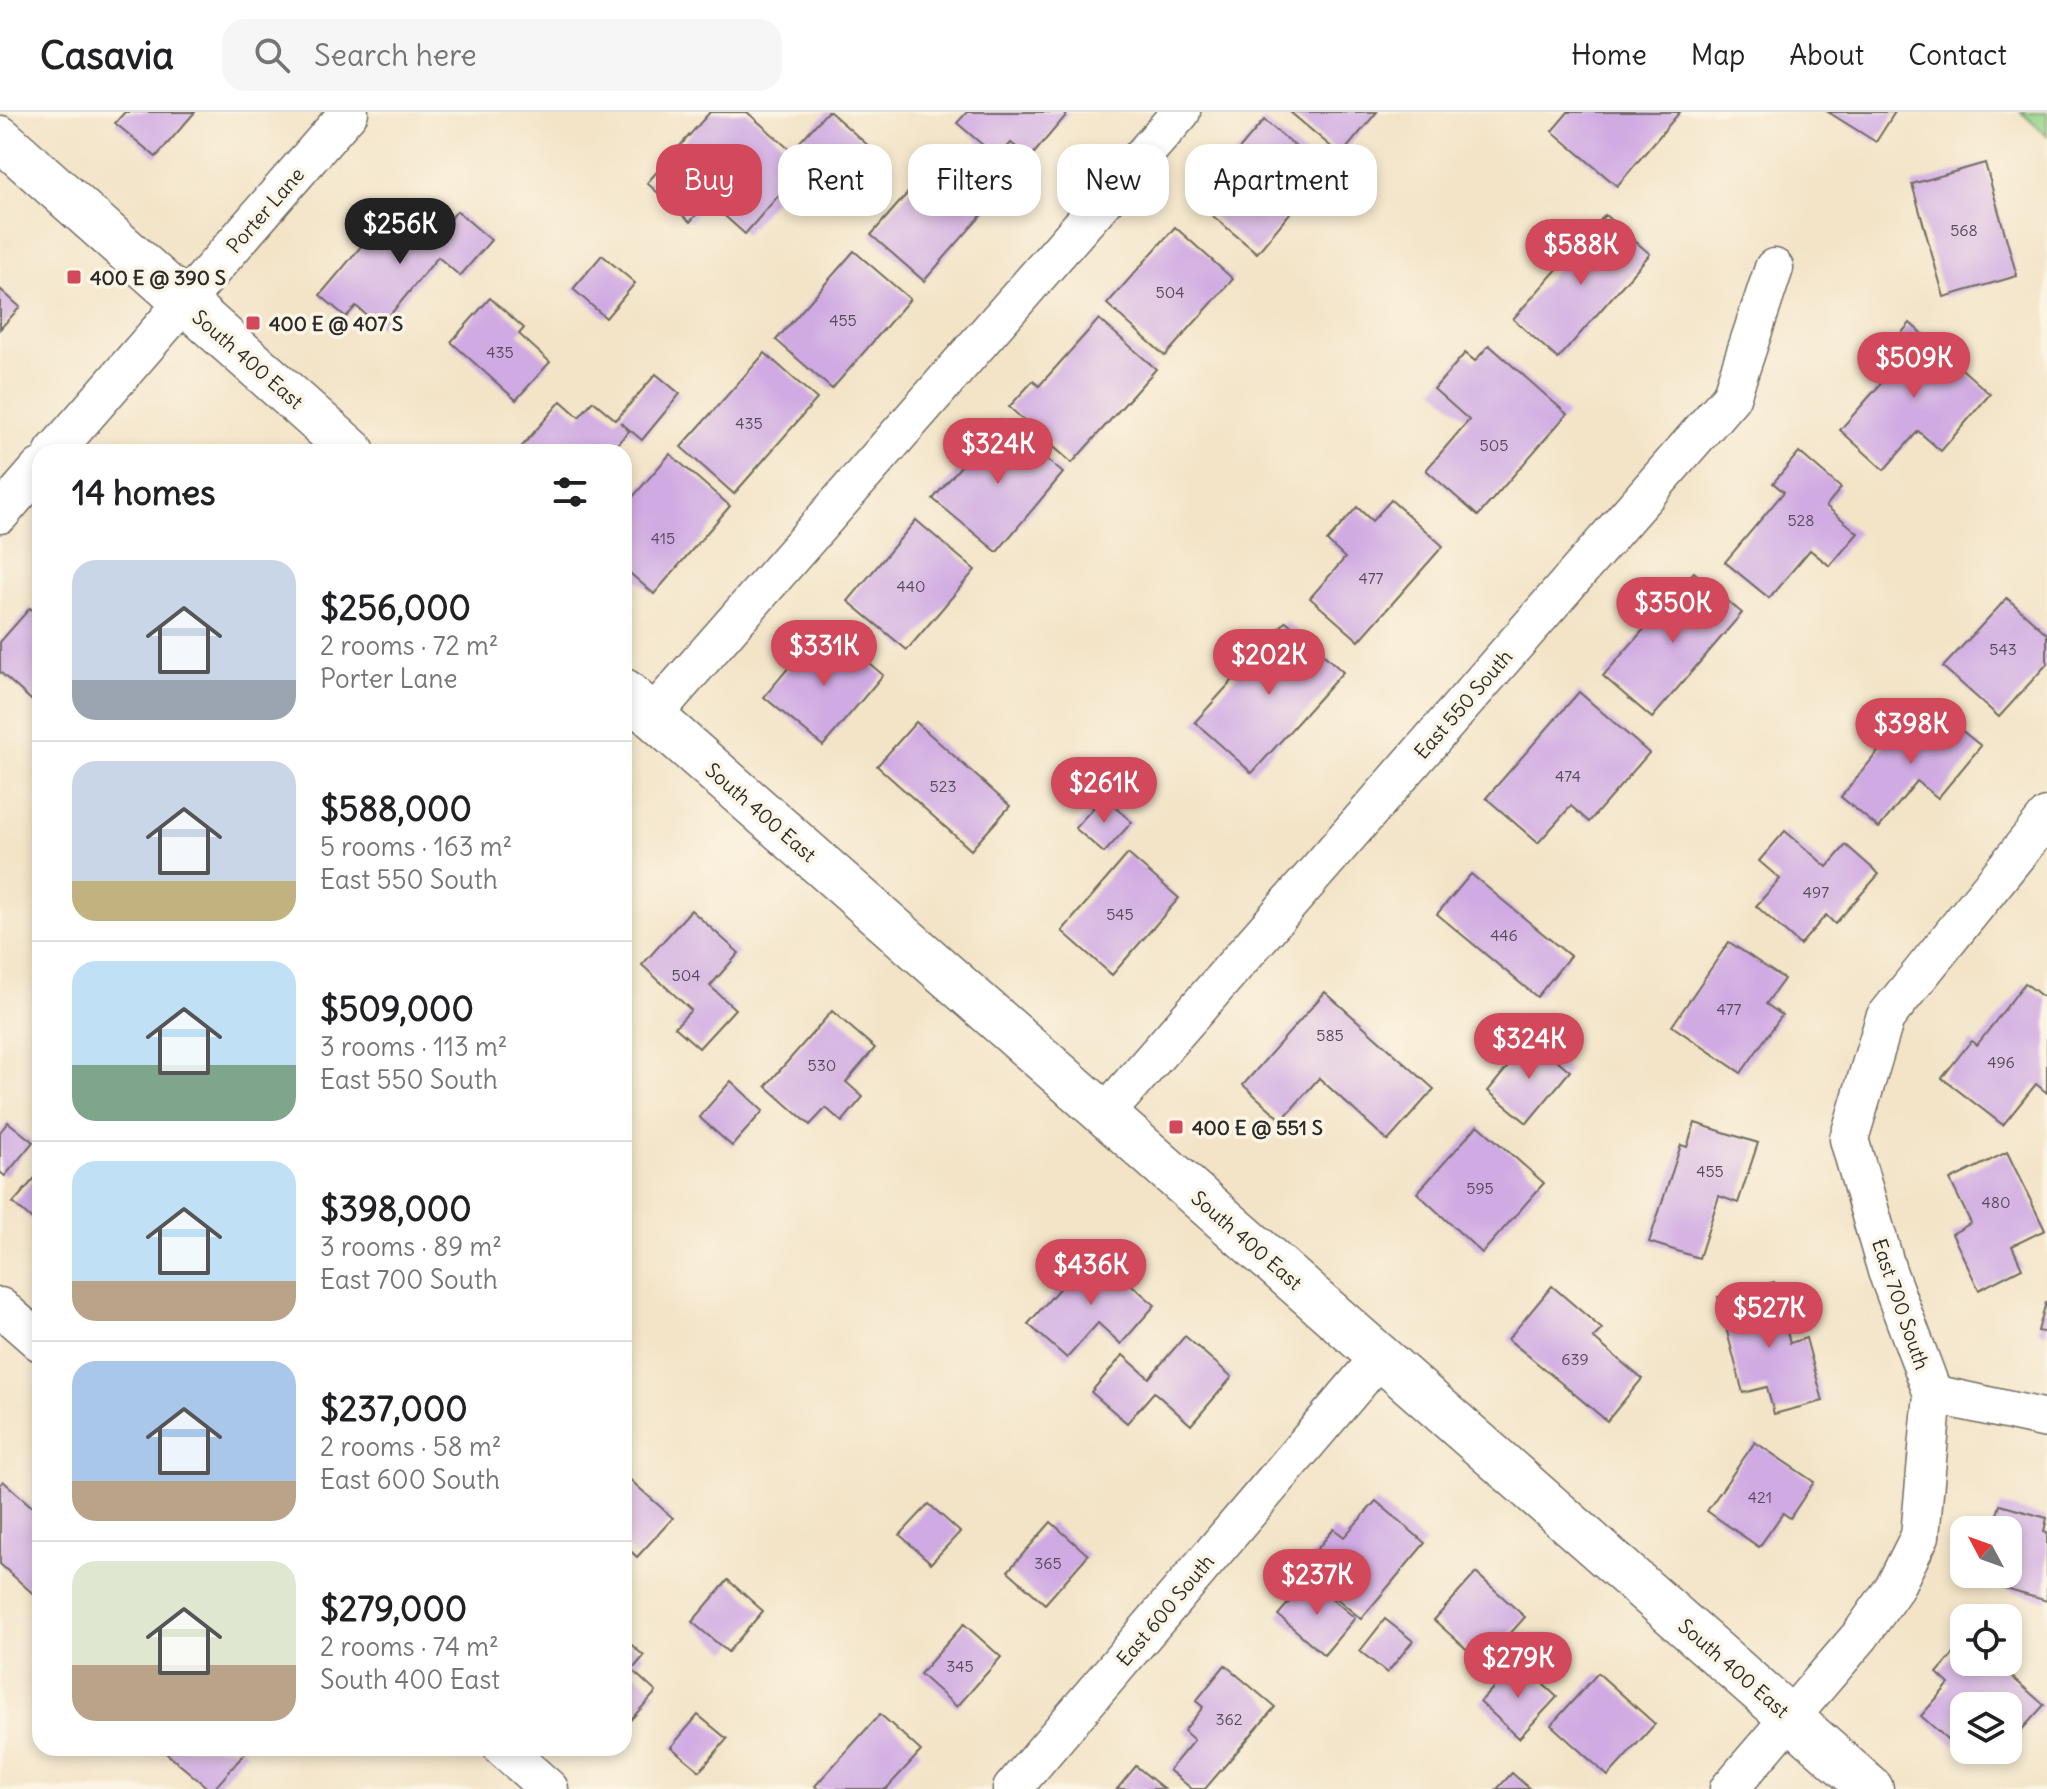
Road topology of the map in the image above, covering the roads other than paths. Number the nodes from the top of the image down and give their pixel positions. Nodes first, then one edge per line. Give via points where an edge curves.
1 (349, 112) edge
2 (1181, 112) edge
3 (0, 138) edge
4 (1774, 268) dead end
5 (184, 303) junction
6 (61, 444) edge
7 (344, 444) edge
8 (32, 477) edge
9 (0, 514) edge
10 (638, 703) edge
11 (2047, 817) edge
12 (1105, 1114) junction
13 (0, 1307) edge
14 (32, 1335) edge
15 (1380, 1357) junction
16 (1933, 1394) junction
17 (2047, 1419) edge
18 (1789, 1717) junction
19 (512, 1756) edge
20 (549, 1789) edge
21 (1012, 1789) edge
22 (1729, 1789) edge
23 (1871, 1789) edge

1 - 5 street, Porter Lane
2 - 10 street
3 - 5 street, South 400 East
4 - 12 street, East 550 South via 1731,397
5 - 6 street, Porter Lane
5 - 7 street, South 400 East
8 - 9 street
10 - 12 street, South 400 East
11 - 16 street, East 700 South via 1885,1018 1849,1139 1887,1271
12 - 15 street, South 400 East
13 - 14 street
15 - 18 street, South 400 East
15 - 21 street, East 600 South
16 - 17 street
16 - 18 street, East 700 South via 1920,1536 1894,1588 1860,1636
18 - 22 street, East 700 South
18 - 23 street, South 400 East
19 - 20 street

